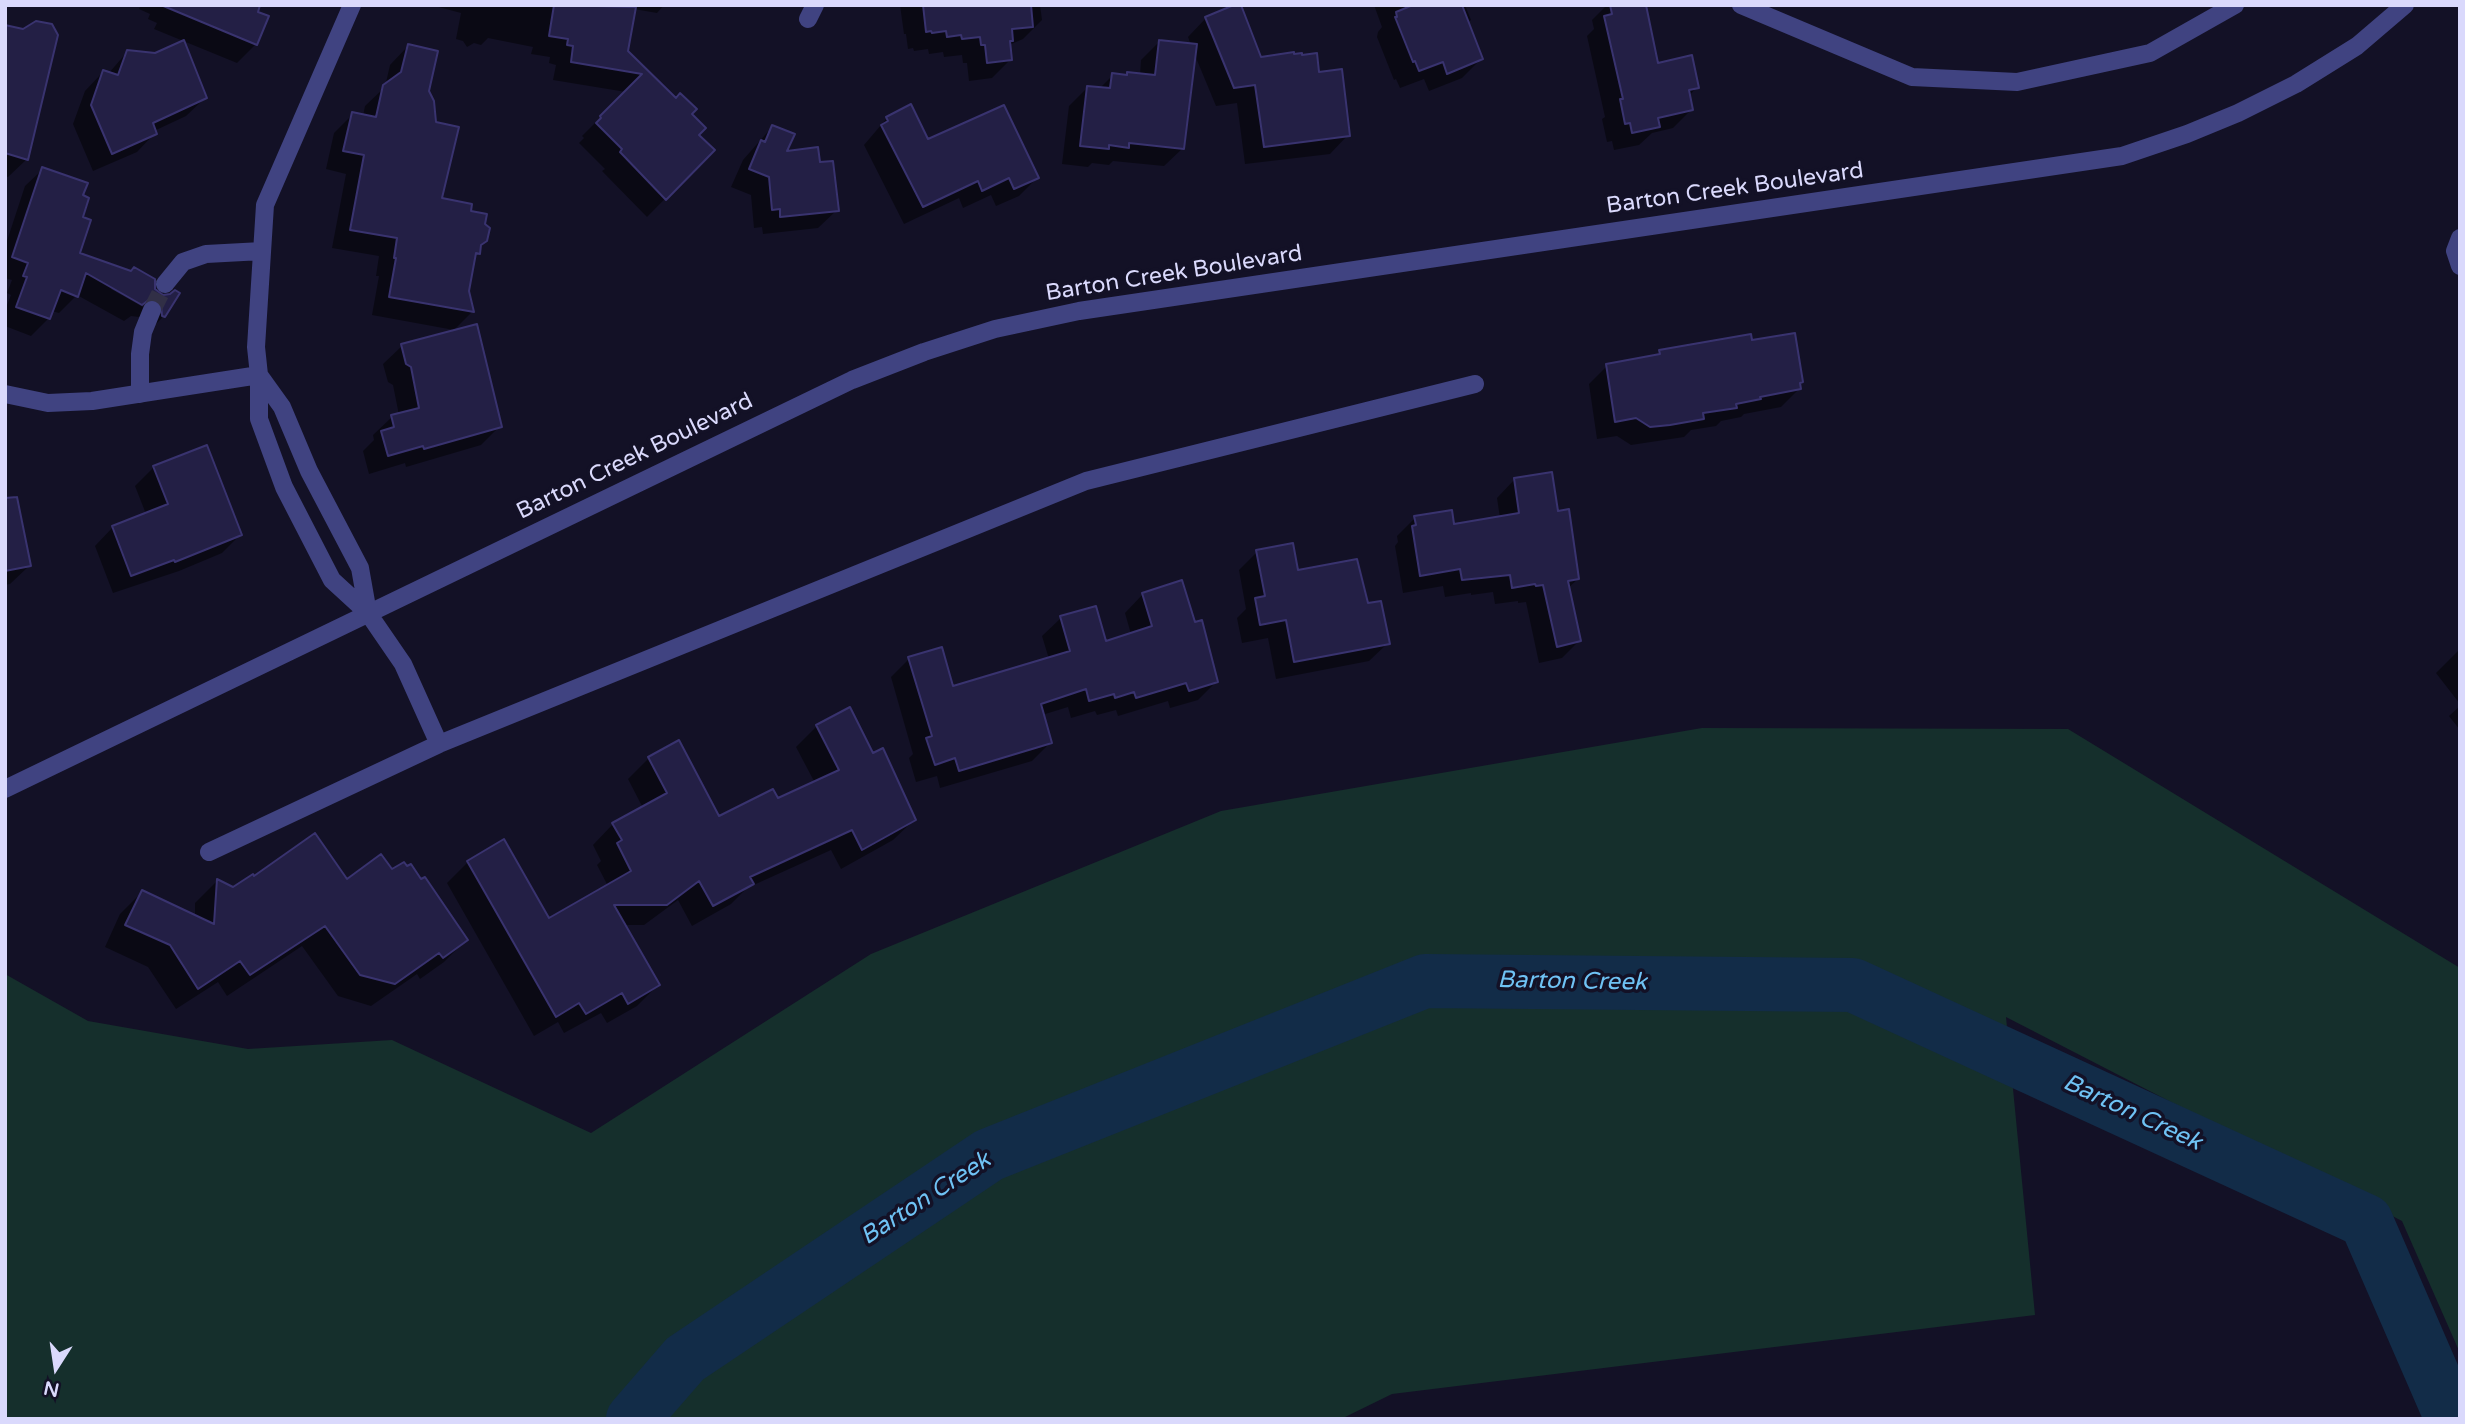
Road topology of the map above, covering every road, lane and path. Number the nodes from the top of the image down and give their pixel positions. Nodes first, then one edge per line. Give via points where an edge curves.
1 (352, 5) edge
2 (1741, 5) edge
3 (2235, 5) edge
4 (2405, 5) edge
5 (2460, 238) edge
6 (262, 251) junction
7 (2460, 266) edge
8 (165, 284) tunnel mouth
9 (152, 310) tunnel mouth
10 (259, 375) junction
11 (1475, 384) dead end
12 (5, 394) edge
13 (140, 394) junction
14 (368, 613) junction
15 (439, 744) junction
16 (5, 789) edge
17 (209, 852) dead end

1 - 6 street via 265,205
2 - 3 street via 1912,78 2017,82 2150,53
4 - 14 street, Barton Creek Boulevard via 2357,46 2296,84 2213,124 2122,156 1106,307 995,329 852,380
5 - 7 street via 2455,251
6 - 8 street via 206,254 183,262
6 - 10 street via 256,347
9 - 13 street via 141,343
10 - 13 street
10 - 14 street via 282,407 309,471 360,568
10 - 14 street via 259,419 284,487 332,580
11 - 15 street via 1086,481
12 - 13 street via 48,403
14 - 15 street via 403,664
14 - 16 street, Barton Creek Boulevard
15 - 17 street

